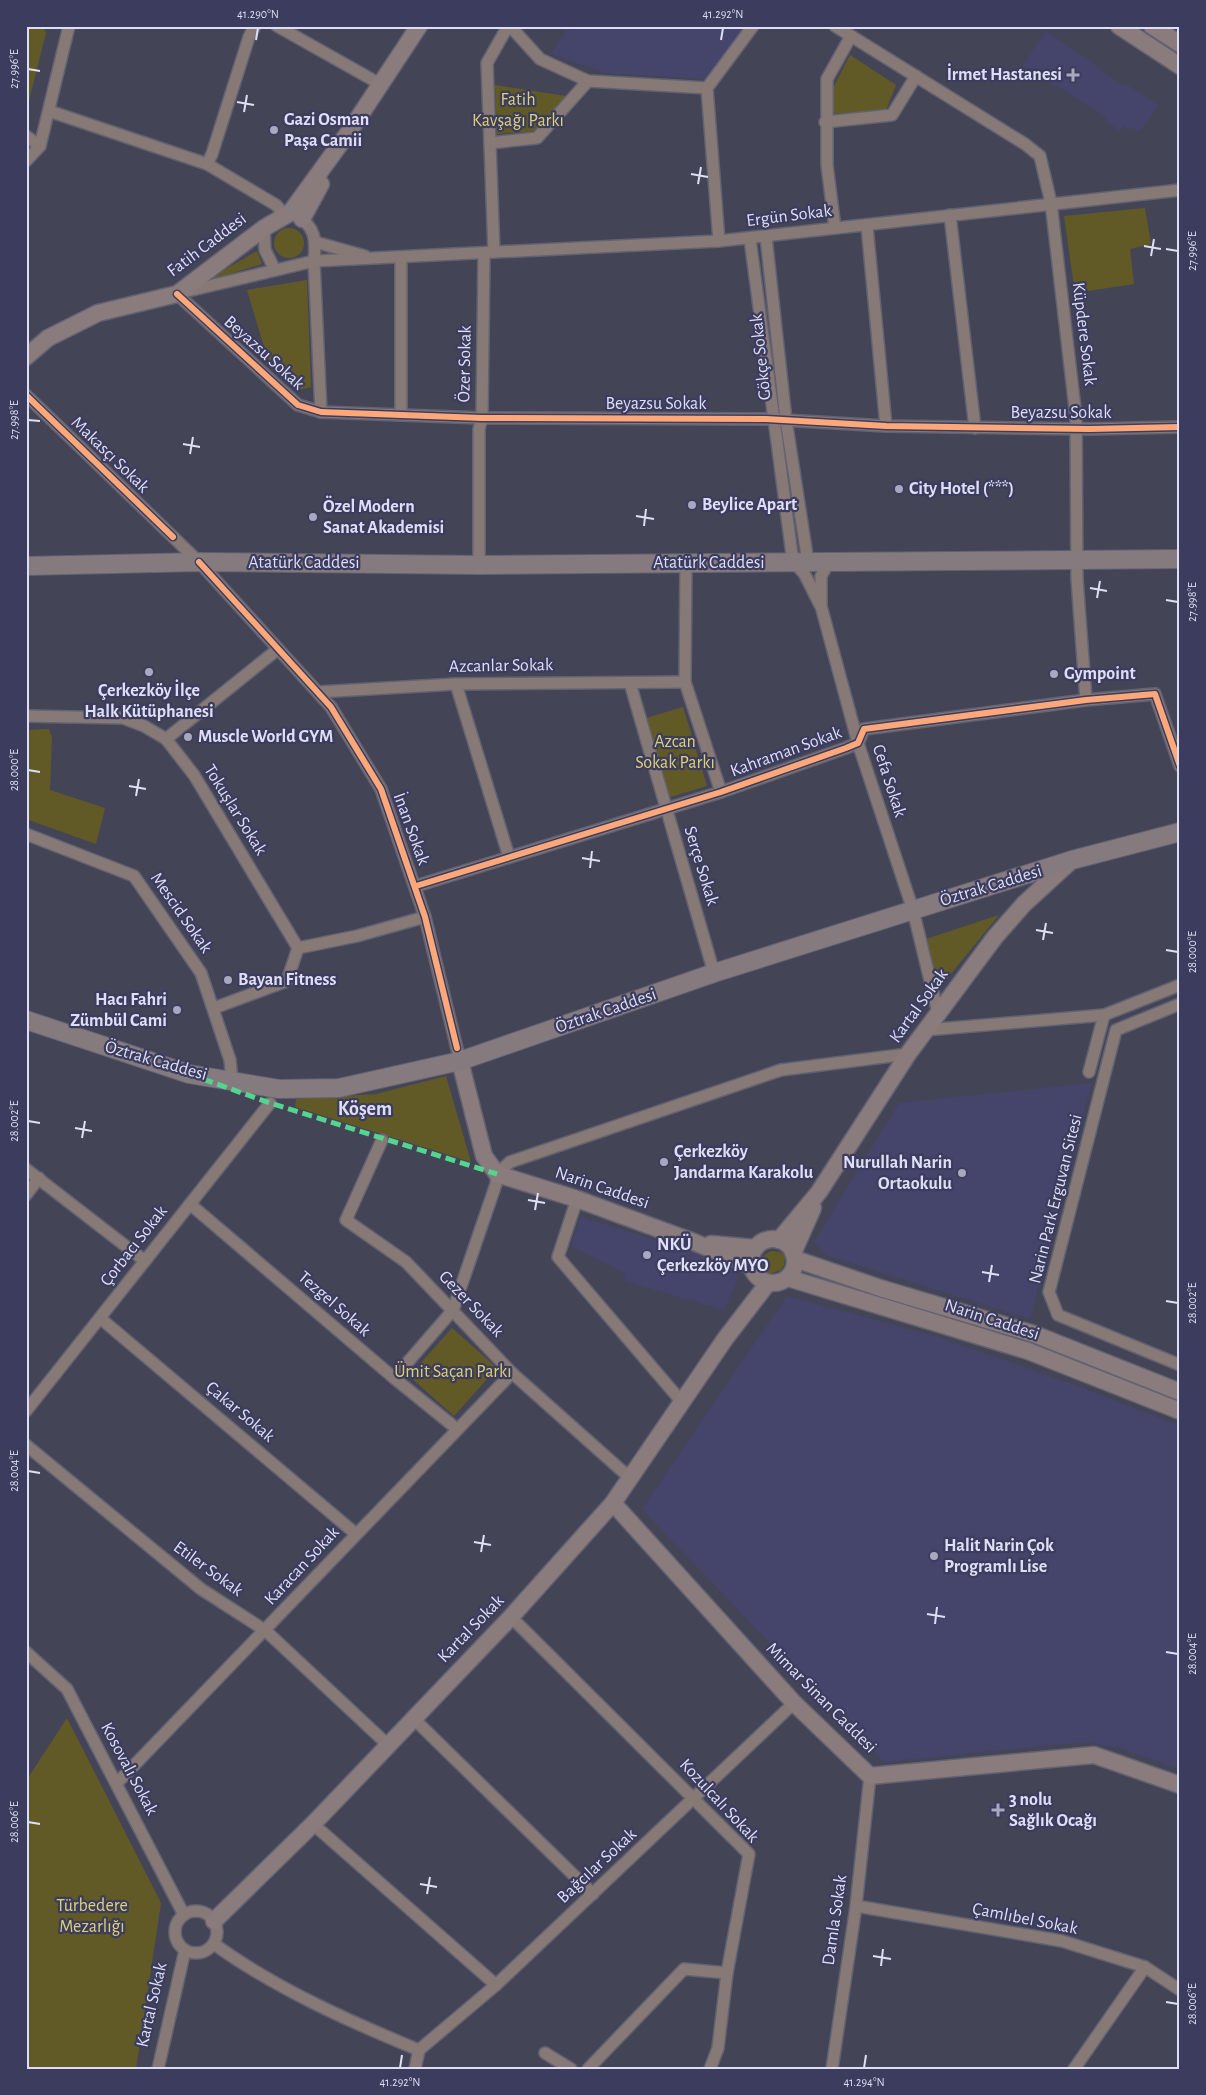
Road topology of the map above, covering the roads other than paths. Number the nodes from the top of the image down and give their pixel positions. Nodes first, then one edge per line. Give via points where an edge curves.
1 (68, 26) edge
2 (255, 26) edge
3 (277, 26) edge
4 (419, 26) edge
5 (509, 26) edge
6 (753, 26) edge
7 (835, 26) edge
8 (1119, 26) edge
9 (1152, 26) edge
10 (850, 36) junction
11 (1180, 44) edge
12 (1180, 66) edge
13 (916, 76) junction
14 (588, 81) junction
15 (380, 84) junction
16 (707, 88) junction
17 (49, 111) junction
18 (825, 122) junction
19 (26, 136) edge
20 (490, 142) junction
21 (40, 146) junction
22 (26, 161) edge
23 (207, 164) junction
24 (1180, 190) edge
25 (1051, 203) junction
26 (292, 215) junction
27 (950, 215) junction
28 (866, 226) junction
29 (264, 228) junction
30 (834, 228) junction
31 (766, 237) junction
32 (750, 238) junction
33 (719, 241) junction
34 (316, 242) junction
35 (489, 252) junction
36 (401, 258) junction
37 (376, 260) junction
38 (314, 261) junction
39 (275, 270) junction
40 (177, 294) junction
41 (26, 357) edge
42 (26, 395) edge
43 (321, 412) junction
44 (400, 413) junction
45 (482, 418) junction
46 (774, 419) junction
47 (786, 420) junction
48 (886, 426) junction
49 (1180, 427) edge
50 (975, 428) junction
51 (1077, 428) junction
52 (1180, 559) edge
53 (1077, 560) junction
54 (830, 561) junction
55 (199, 562) junction
56 (800, 562) junction
57 (686, 563) junction
58 (479, 564) junction
59 (26, 566) edge
60 (821, 606) junction
61 (278, 649) junction
62 (686, 682) junction
63 (630, 683) junction
64 (456, 684) junction
65 (318, 692) junction
66 (1086, 700) junction
67 (26, 716) edge
68 (166, 739) junction
69 (858, 743) junction
70 (1180, 766) edge
71 (721, 792) junction
72 (666, 809) junction
73 (1180, 832) edge
74 (26, 834) edge
75 (509, 857) junction
76 (1072, 860) junction
77 (416, 886) junction
78 (913, 910) junction
79 (425, 917) junction
80 (298, 948) junction
81 (714, 973) junction
82 (1180, 985) edge
83 (1180, 1004) edge
84 (214, 1008) junction
85 (938, 1013) junction
86 (1104, 1015) junction
87 (26, 1020) edge
88 (926, 1030) junction
89 (908, 1054) junction
90 (460, 1061) junction
91 (1089, 1072) dead end
92 (232, 1080) junction
93 (270, 1103) dead end
94 (382, 1140) dead end
95 (26, 1169) edge
96 (497, 1174) junction
97 (39, 1178) junction
98 (820, 1192) junction
99 (26, 1195) edge
100 (577, 1199) junction
101 (190, 1204) junction
102 (779, 1240) junction
103 (694, 1242) junction
104 (755, 1248) junction
105 (794, 1256) junction
106 (145, 1261) junction
107 (759, 1275) junction
108 (788, 1278) junction
109 (453, 1310) junction
110 (100, 1318) junction
111 (1180, 1365) edge
112 (512, 1373) junction
113 (394, 1378) junction
114 (1180, 1392) edge
115 (681, 1401) junction
116 (1180, 1410) edge
117 (26, 1411) edge
118 (457, 1428) junction
119 (26, 1445) edge
120 (630, 1478) junction
121 (613, 1503) junction
122 (356, 1534) junction
123 (511, 1617) junction
124 (266, 1630) junction
125 (26, 1652) edge
126 (794, 1702) junction
127 (413, 1718) junction
128 (388, 1745) junction
129 (870, 1776) junction
130 (117, 1783) junction
131 (1180, 1785) edge
132 (694, 1798) junction
133 (313, 1824) junction
134 (593, 1894) junction
135 (856, 1906) junction
136 (184, 1915) junction
137 (214, 1921) junction
138 (214, 1944) junction
139 (185, 1950) junction
140 (1145, 1967) junction
141 (727, 1973) junction
142 (496, 1985) junction
143 (1180, 1990) edge
144 (419, 2050) junction
145 (545, 2053) dead end
146 (1075, 2068) edge
147 (158, 2069) edge
148 (414, 2069) edge
149 (571, 2069) edge
150 (588, 2069) edge
151 (710, 2069) edge
152 (832, 2069) edge

1 - 17 street
2 - 23 street
3 - 15 street
4 - 15 street, Fatih Caddesi
5 - 14 street via 540,59
5 - 20 street, Özer Sokak via 487,63
6 - 16 street
7 - 10 street, Küpdere Sokak
8 - 12 street
9 - 11 street
10 - 13 street, Küpdere Sokak
10 - 18 street via 827,80
13 - 18 street via 892,115
13 - 25 street, Küpdere Sokak via 1040,156
14 - 16 street
14 - 20 street via 537,138
15 - 26 street, Fatih Caddesi
16 - 33 street
17 - 21 street
17 - 23 street
18 - 30 street
19 - 21 street
20 - 35 street, Özer Sokak
21 - 22 street
23 - 26 street
24 - 25 street, Ergün Sokak
25 - 27 street, Ergün Sokak
25 - 51 street, Küpdere Sokak
26 - 29 street, Fatih Caddesi
26 - 34 street via 312,229
27 - 28 street, Ergün Sokak
27 - 50 street
28 - 30 street, Ergün Sokak
28 - 48 street
29 - 39 street via 265,250
29 - 40 street, Fatih Caddesi
30 - 31 street, Ergün Sokak
31 - 32 street, Ergün Sokak
31 - 47 street, Gökçe Sokak
32 - 33 street, Ergün Sokak
32 - 46 street, Gökçe Sokak
33 - 35 street, Ergün Sokak
34 - 37 street
34 - 38 street
35 - 36 street, Ergün Sokak
35 - 45 street, Özer Sokak
36 - 37 street, Ergün Sokak
36 - 44 street
37 - 38 street, Ergün Sokak
38 - 39 street, Ergün Sokak
38 - 43 street
39 - 40 street, Ergün Sokak
40 - 41 street, Fatih Caddesi via 98,312 48,338
40 - 43 street, Beyazsu Sokak via 298,405
42 - 55 street, Makasçı Sokak
43 - 44 street, Beyazsu Sokak
44 - 45 street, Beyazsu Sokak
45 - 46 street, Beyazsu Sokak
45 - 58 street, Özer Sokak via 479,429
46 - 47 street, Beyazsu Sokak
46 - 56 street, Gökçe Sokak
47 - 48 street, Beyazsu Sokak
47 - 56 street, Gökçe Sokak
48 - 50 street, Beyazsu Sokak
49 - 51 street, Beyazsu Sokak
50 - 51 street, Beyazsu Sokak
51 - 53 street, Küpdere Sokak
52 - 53 main road, Atatürk Caddesi
53 - 54 main road, Atatürk Caddesi
53 - 66 street, Küpdere Sokak
54 - 56 main road, Atatürk Caddesi
54 - 60 street, Cefa Sokak via 821,576
55 - 58 main road, Atatürk Caddesi
55 - 59 main road
55 - 61 street, İnan Sokak
56 - 57 main road, Atatürk Caddesi
56 - 60 street
57 - 58 main road, Atatürk Caddesi
57 - 62 street
60 - 69 street, Cefa Sokak
61 - 65 street, İnan Sokak
61 - 68 street
62 - 63 street, Azcanlar Sokak
62 - 71 street
63 - 64 street, Azcanlar Sokak
63 - 72 street, Serçe Sokak
64 - 65 street, Azcanlar Sokak
64 - 75 street
65 - 77 street, İnan Sokak via 331,706 381,789
66 - 69 street, Kahraman Sokak via 864,729
66 - 70 street, Kahraman Sokak via 1155,694
67 - 68 street, Tokuşlar Sokak via 123,718
68 - 80 street, Tokuşlar Sokak via 194,775
69 - 71 street, Kahraman Sokak
69 - 78 street, Cefa Sokak
71 - 72 street, Kahraman Sokak
72 - 75 street, Kahraman Sokak
72 - 81 street, Serçe Sokak
73 - 76 main road, Öztrak Caddesi
74 - 84 street, Mescid Sokak via 134,876 202,973
75 - 77 street, Kahraman Sokak
76 - 78 main road, Öztrak Caddesi
76 - 85 street, Kartal Sokak via 1024,904 995,937
77 - 79 street, İnan Sokak
78 - 81 main road, Öztrak Caddesi
78 - 85 street, Cefa Sokak
79 - 80 street
79 - 90 street, İnan Sokak
80 - 84 street via 287,981
81 - 90 main road, Öztrak Caddesi
82 - 86 street
83 - 111 street, Narin Park Erguvan Sitesi via 1116,1030 1049,1292 1058,1315
84 - 92 street, Mescid Sokak via 230,1060
85 - 88 street, Kartal Sokak
86 - 88 street
86 - 91 street
87 - 92 main road, Öztrak Caddesi via 189,1074
88 - 89 street, Kartal Sokak
89 - 96 street via 781,1070 510,1162
89 - 98 street, Kartal Sokak
90 - 92 main road, Öztrak Caddesi via 339,1088 279,1089
90 - 96 street via 484,1156
93 - 101 street, Çorbacı Sokak
94 - 109 street, Gezer Sokak via 346,1220 406,1262
95 - 97 street
96 - 100 street, Narin Caddesi
96 - 109 street
97 - 99 street
97 - 106 street
98 - 102 street
98 - 105 street
100 - 103 street, Narin Caddesi
100 - 115 street via 558,1257
101 - 106 street, Çorbacı Sokak
101 - 113 street, Tezgel Sokak
102 - 104 street via 766,1240
102 - 105 street
103 - 104 street
103 - 107 street
104 - 107 street via 752,1254
105 - 108 street
105 - 114 street, Narin Caddesi via 880,1288 1023,1326
106 - 110 street, Çorbacı Sokak
107 - 108 street via 782,1282
107 - 115 street, Kartal Sokak via 725,1339
108 - 116 street, Narin Caddesi via 1028,1351
109 - 112 street, Gezer Sokak
109 - 113 street
110 - 117 street, Çorbacı Sokak
110 - 122 street, Çakar Sokak
112 - 118 street, Karacan Sokak
112 - 120 street, Gezer Sokak
113 - 118 street, Tezgel Sokak
115 - 120 street, Kartal Sokak
118 - 122 street, Karacan Sokak
119 - 124 street, Etiler Sokak via 201,1590
120 - 121 street, Kartal Sokak
121 - 123 street, Kartal Sokak
121 - 126 street, Mimar Sinan Caddesi
122 - 124 street, Karacan Sokak
123 - 127 street, Kartal Sokak
123 - 132 street, Kozulcalı Sokak
124 - 128 street, Etiler Sokak
124 - 130 street, Karacan Sokak
125 - 130 street, Kosovalı Sokak via 67,1689
126 - 129 street, Mimar Sinan Caddesi
126 - 132 street, Bağcılar Sokak
127 - 128 street, Kartal Sokak
127 - 134 street
128 - 133 street, Kartal Sokak
129 - 131 street, Mimar Sinan Caddesi via 1094,1755
129 - 135 street, Damla Sokak
130 - 136 street, Kosovalı Sokak
132 - 134 street, Bağcılar Sokak
132 - 141 street, Kozulcalı Sokak via 749,1854
133 - 137 street, Kartal Sokak
133 - 142 street
134 - 142 street, Bağcılar Sokak
135 - 140 street, Çamlıbel Sokak via 1062,1941
135 - 152 street, Damla Sokak
136 - 137 street via 199,1911
136 - 139 street via 175,1932 178,1944
137 - 138 street via 217,1938
138 - 139 street via 199,1954
138 - 144 street via 269,1979
139 - 147 street, Kartal Sokak
140 - 143 street, Çamlıbel Sokak
140 - 146 street
141 - 150 street via 684,1969
141 - 151 street, Kozulcalı Sokak via 718,2048
142 - 144 street, Bağcılar Sokak
144 - 148 street
145 - 149 street

